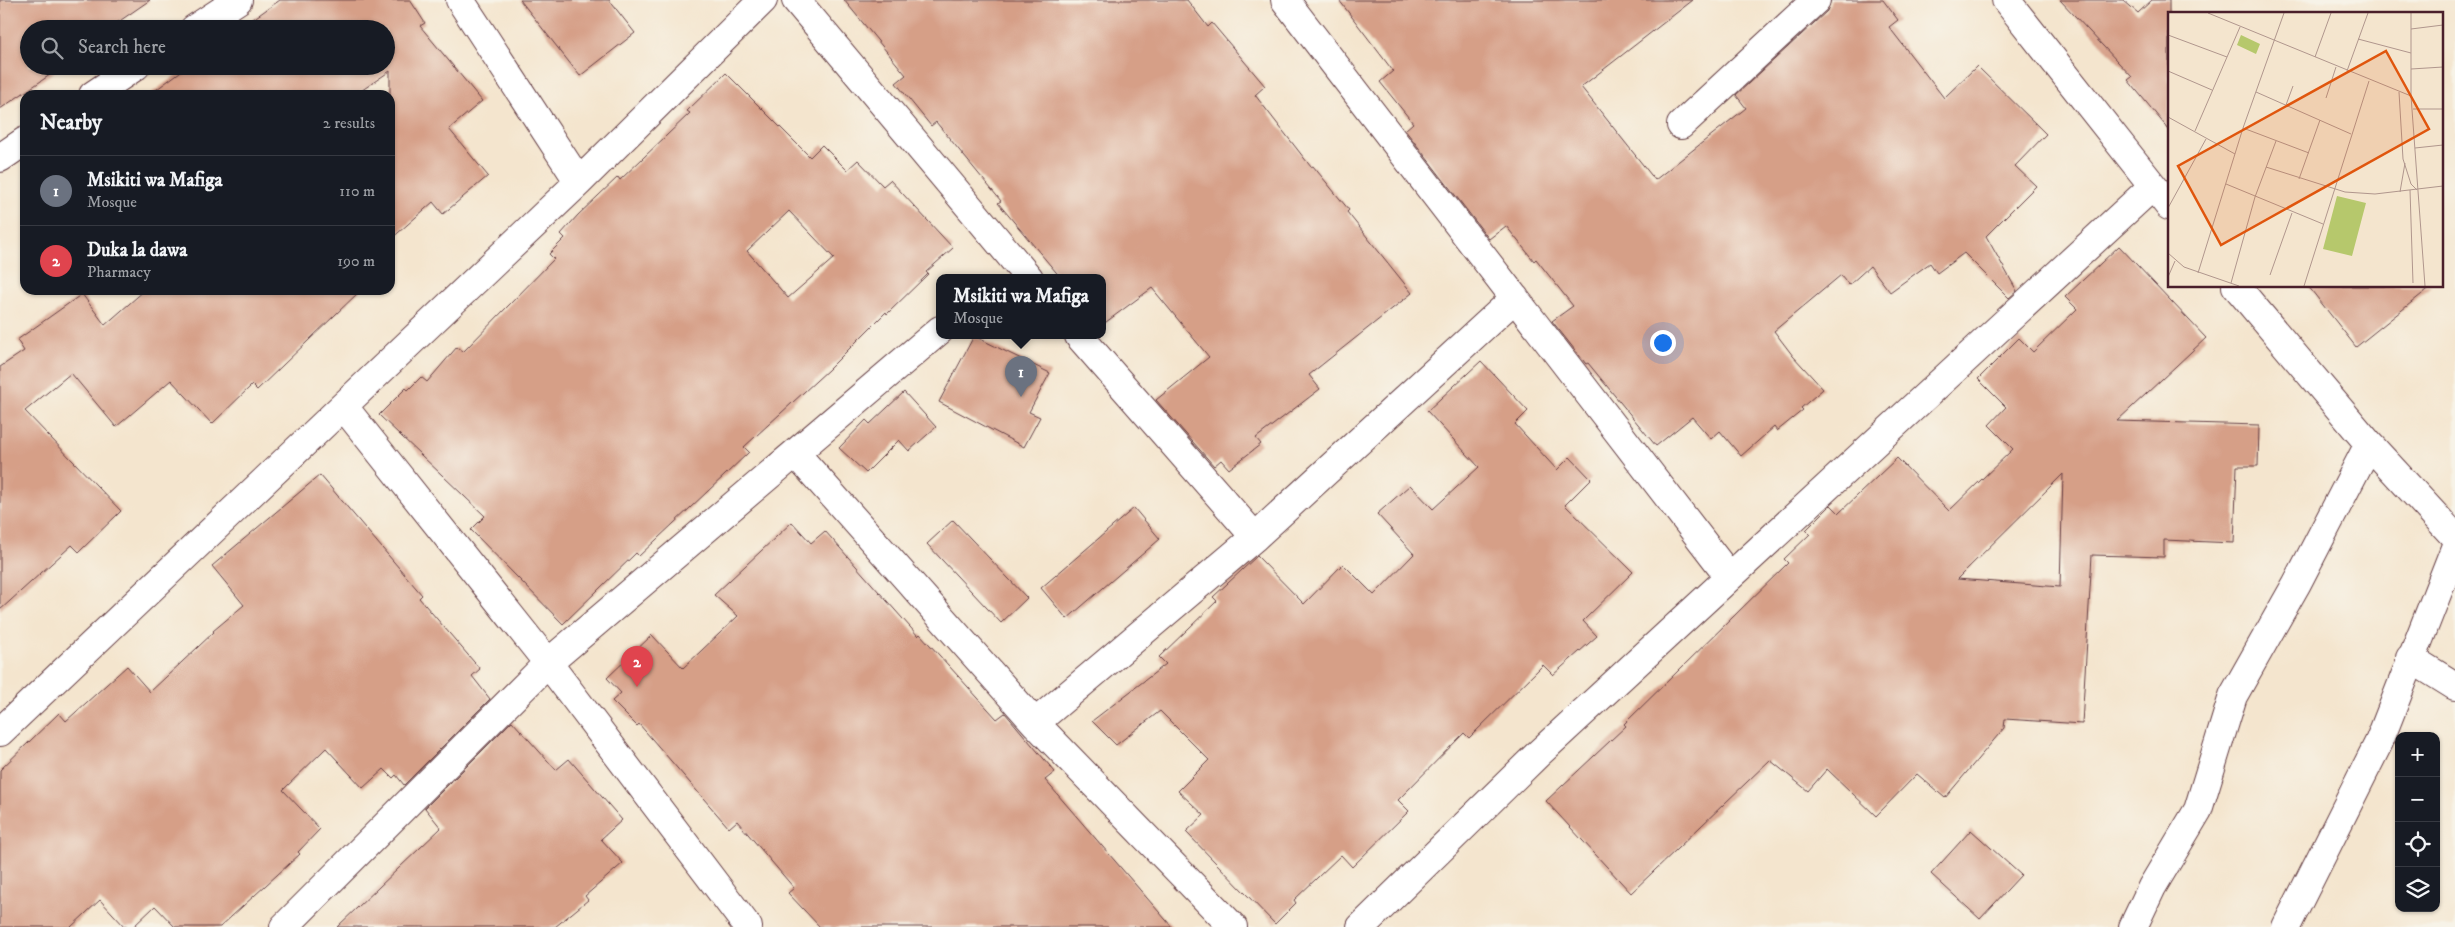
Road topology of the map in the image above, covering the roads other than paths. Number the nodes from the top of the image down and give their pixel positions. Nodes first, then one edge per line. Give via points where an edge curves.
1 (238, 0) edge
2 (460, 0) edge
3 (763, 0) edge
4 (796, 0) edge
5 (1285, 0) edge
6 (1816, 0) edge
7 (2006, 0) edge
8 (208, 20) edge
9 (123, 75) edge
10 (100, 90) edge
11 (1680, 125) dead end
12 (20, 144) edge
13 (0, 158) edge
14 (579, 182) junction
15 (2161, 196) edge
16 (1015, 273) edge
17 (2238, 288) edge
18 (1515, 298) junction
19 (936, 333) edge
20 (1082, 339) edge
21 (344, 407) junction
22 (2369, 444) junction
23 (796, 454) junction
24 (1255, 537) junction
25 (2455, 537) edge
26 (2455, 548) edge
27 (1729, 576) junction
28 (2410, 658) junction
29 (548, 663) junction
30 (2455, 686) edge
31 (1035, 723) junction
32 (0, 732) edge
33 (284, 927) edge
34 (748, 927) edge
35 (1233, 927) edge
36 (1361, 927) edge
37 (2133, 927) edge
38 (2286, 927) edge

1 - 8 street
2 - 14 street
3 - 14 street
4 - 16 street
5 - 18 street
6 - 11 street
7 - 15 street
9 - 10 street
12 - 13 street
14 - 21 street
15 - 27 street
17 - 22 street
18 - 24 street
18 - 27 street
19 - 23 street
20 - 24 street
21 - 29 street
21 - 32 street
22 - 25 street
22 - 37 street via 2297,584 2233,696 2198,810 2152,887
23 - 29 street
23 - 31 street
24 - 31 street
26 - 28 street
27 - 36 street
28 - 30 street
28 - 38 street via 2379,742
29 - 33 street
29 - 34 street
31 - 35 street

